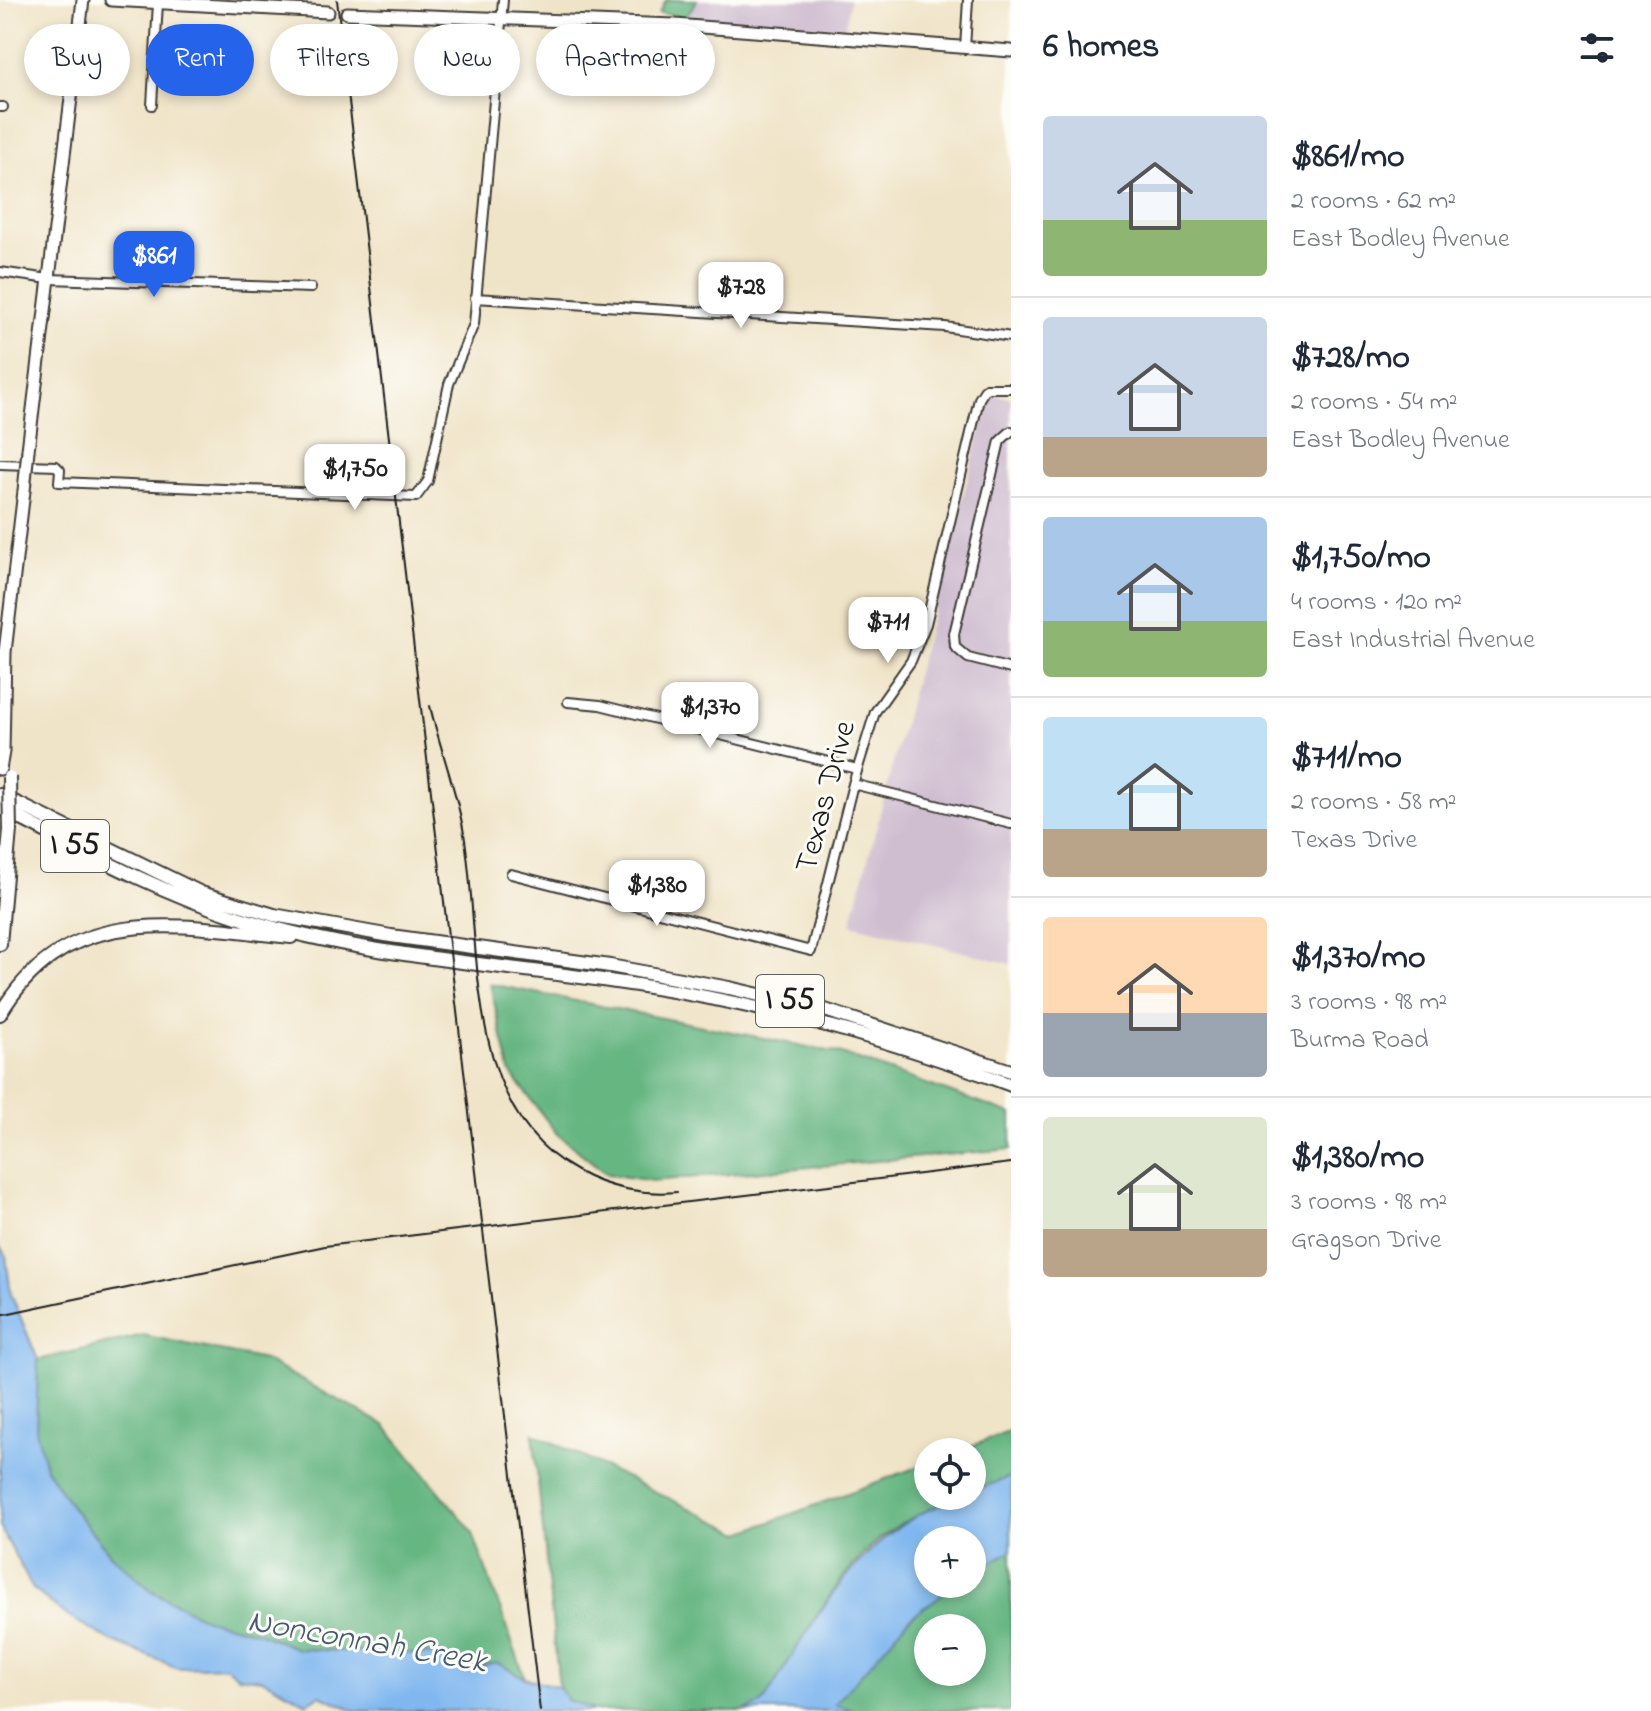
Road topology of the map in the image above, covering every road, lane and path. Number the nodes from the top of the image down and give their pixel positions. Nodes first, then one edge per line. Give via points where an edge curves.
1 (83, 0) edge
2 (111, 0) edge
3 (503, 0) edge
4 (968, 0) edge
5 (150, 2) edge
6 (328, 12) dead end
7 (347, 13) dead end
8 (500, 19) junction
9 (965, 48) junction
10 (1011, 51) edge
11 (152, 105) dead end
12 (0, 272) edge
13 (49, 279) junction
14 (311, 288) dead end
15 (475, 298) junction
16 (1011, 337) edge
17 (1011, 388) edge
18 (1011, 431) edge
19 (0, 464) edge
20 (1011, 669) edge
21 (568, 702) dead end
22 (857, 769) junction
23 (5, 773) edge
24 (853, 784) junction
25 (0, 795) edge
26 (0, 808) edge
27 (1011, 824) edge
28 (511, 874) dead end
29 (332, 941) junction
30 (0, 944) edge
31 (0, 1014) edge
32 (1011, 1071) edge
33 (1011, 1085) edge

1 - 13 main road
2 - 5 main road
3 - 8 street
4 - 9 street
5 - 6 main road
5 - 11 street
7 - 8 main road
8 - 9 main road via 675,25
8 - 15 street
9 - 10 main road
12 - 13 street
13 - 14 street
13 - 23 main road, bridge via 5,652
15 - 16 street via 945,327
15 - 19 street via 474,324 449,384 431,471 416,497 59,482 56,466
17 - 22 street, Texas Drive via 986,388 979,399 926,624 911,661 875,712
18 - 20 street via 1000,441 954,634 955,647 968,658
21 - 22 street via 606,706
22 - 24 street, Texas Drive
23 - 30 highway, bridge via 10,830
24 - 27 street
24 - 28 street, Texas Drive via 811,951
25 - 32 highway, I 55 via 201,893 274,915 729,988 825,1010
26 - 29 highway, I 55 via 150,884 238,917
29 - 31 highway via 172,925 131,926 85,937 57,952 25,979
29 - 33 highway, I 55 via 737,1003 865,1035

